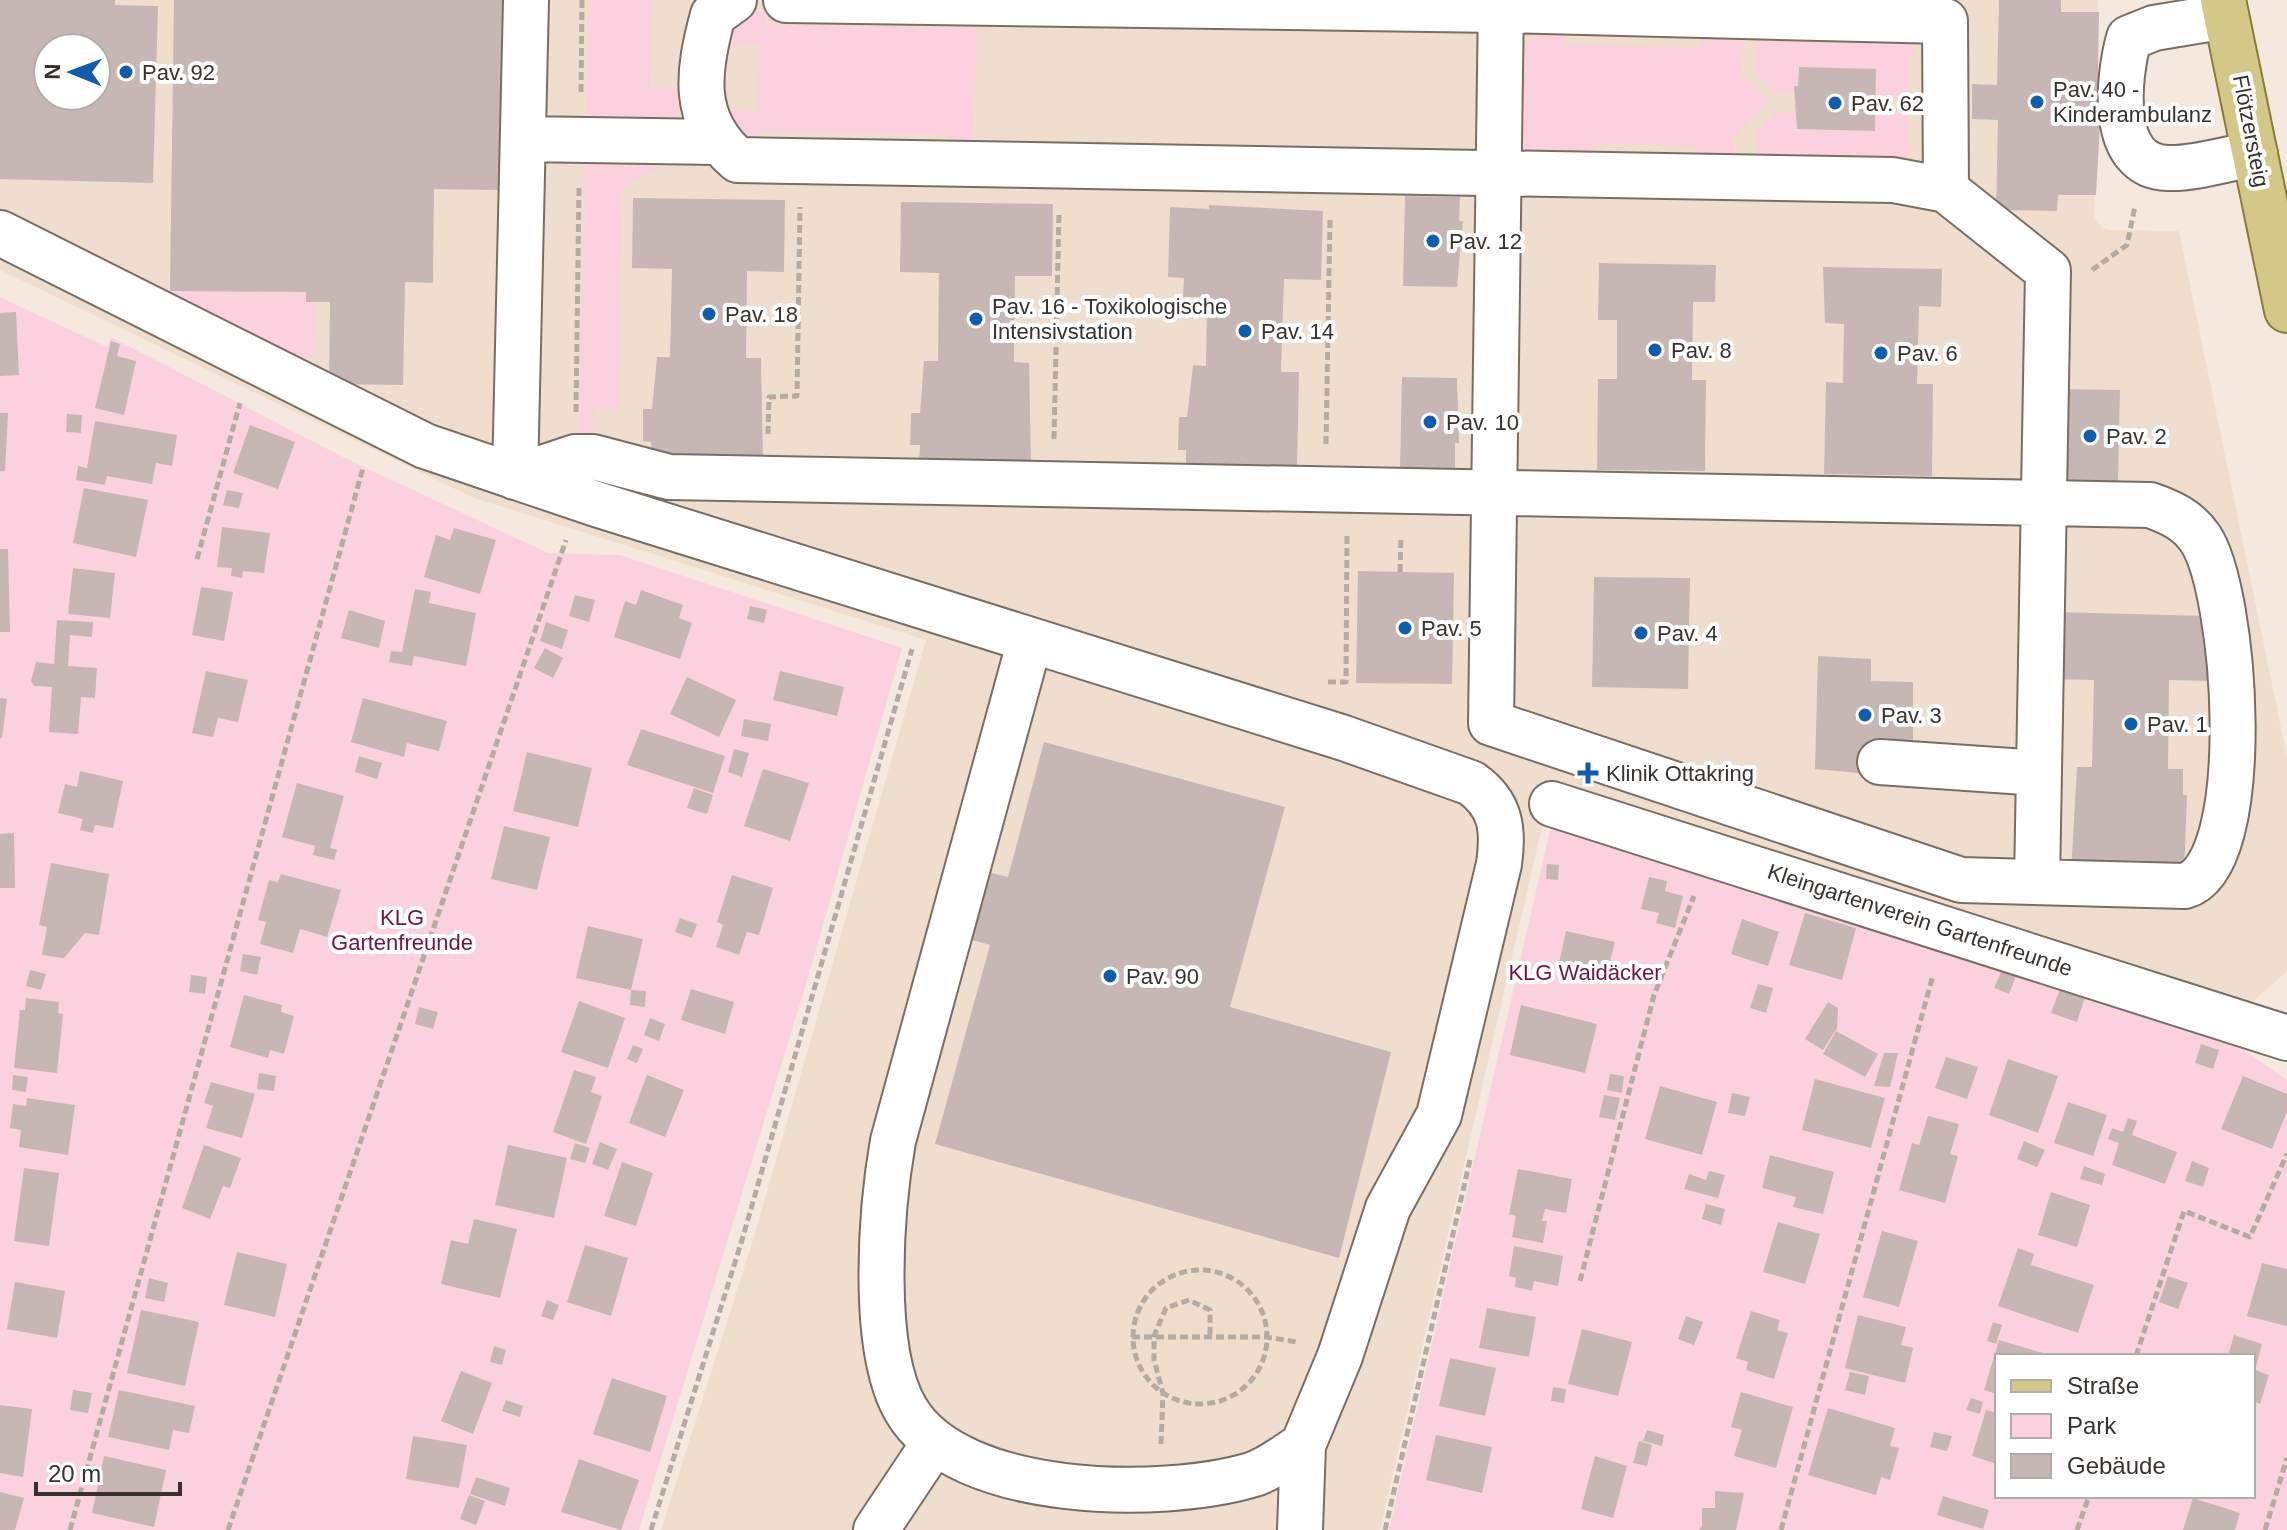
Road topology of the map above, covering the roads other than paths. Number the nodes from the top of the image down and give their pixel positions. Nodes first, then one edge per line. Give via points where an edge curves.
1 (526, 0) edge
2 (734, 0) edge
3 (786, 0) edge
4 (1500, 5) edge
5 (2225, 8) edge
6 (523, 139) junction
7 (716, 142) junction
8 (2255, 154) junction
9 (1498, 174) junction
10 (1946, 190) junction
11 (0, 233) edge
12 (2287, 310) edge
13 (515, 477) junction
14 (1493, 491) junction
15 (2044, 503) junction
16 (1030, 640) junction
17 (1880, 762) dead end
18 (2039, 773) junction
19 (1552, 804) dead end
20 (2037, 882) junction
21 (2287, 1038) edge
22 (934, 1443) junction
23 (1303, 1445) junction
24 (876, 1530) edge
25 (1300, 1530) edge

1 - 6 lane
2 - 7 lane via 713,15 701,76 704,114
3 - 4 lane
4 - 9 lane
4 - 10 lane via 1945,21
5 - 8 main road, Flötzersteig
5 - 8 lane via 2129,38 2121,81 2123,122 2128,144 2142,160 2167,168
6 - 7 lane
6 - 13 lane
7 - 9 lane via 738,160
8 - 12 main road, Flötzersteig
9 - 10 lane via 1893,180
9 - 14 lane
10 - 15 lane via 2048,271
11 - 13 lane via 425,446
13 - 14 lane via 575,457 593,457 669,477
13 - 16 lane
14 - 15 lane
14 - 20 lane via 1491,723 1961,880
15 - 18 lane
15 - 20 lane via 2150,505 2171,512 2202,540 2224,605 2232,678 2230,787 2224,831 2212,864 2197,883
16 - 22 lane via 884,1190 884,1313 892,1374 906,1410
16 - 23 lane via 1471,783 1489,796 1499,816 1499,864 1439,1115 1388,1208 1340,1356
17 - 18 lane
18 - 20 lane
19 - 21 lane, Kleingartenverein Gartenfreunde
22 - 23 lane via 979,1467 1050,1483 1153,1492 1253,1475
22 - 24 lane
23 - 25 lane

